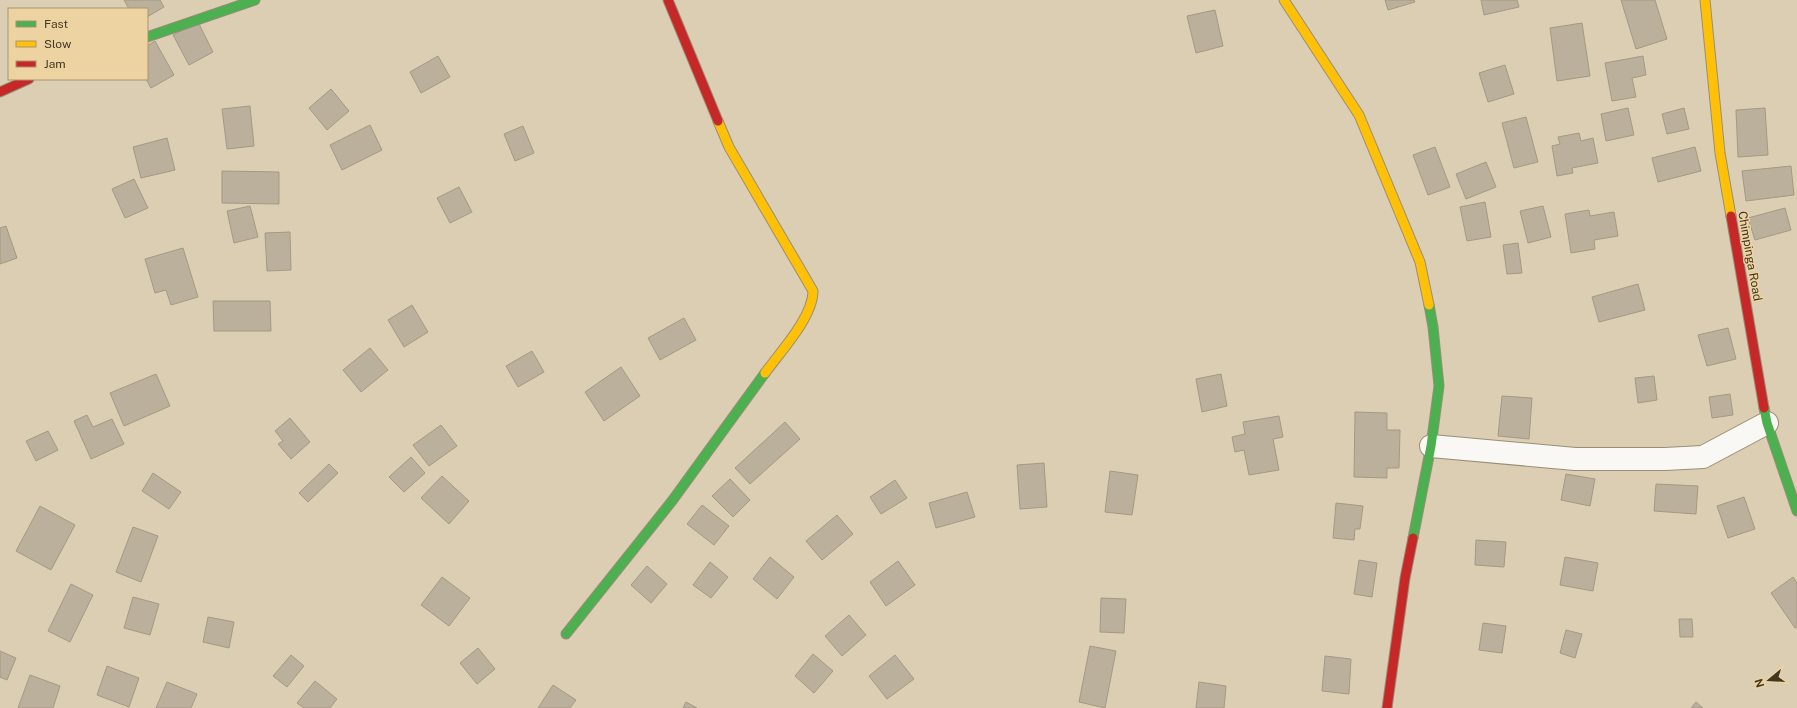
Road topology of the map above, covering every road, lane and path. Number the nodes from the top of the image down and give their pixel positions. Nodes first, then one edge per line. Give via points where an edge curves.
1 (255, 0) edge
2 (668, 0) edge
3 (1284, 0) edge
4 (1705, 0) edge
5 (148, 37) edge
6 (27, 80) edge
7 (0, 92) edge
8 (1767, 423) junction
9 (1431, 446) junction
10 (1797, 511) edge
11 (566, 634) dead end
12 (1387, 708) edge

1 - 5 street
2 - 11 street via 729,148 813,291 813,301 807,315 672,501
3 - 9 street via 1359,115 1420,262 1433,327 1439,386
4 - 8 street, Chimpinga Road via 1720,153
6 - 7 street
8 - 9 street via 1704,457 1664,460 1575,459
8 - 10 street, Chimpinga Road
9 - 12 street via 1404,578

